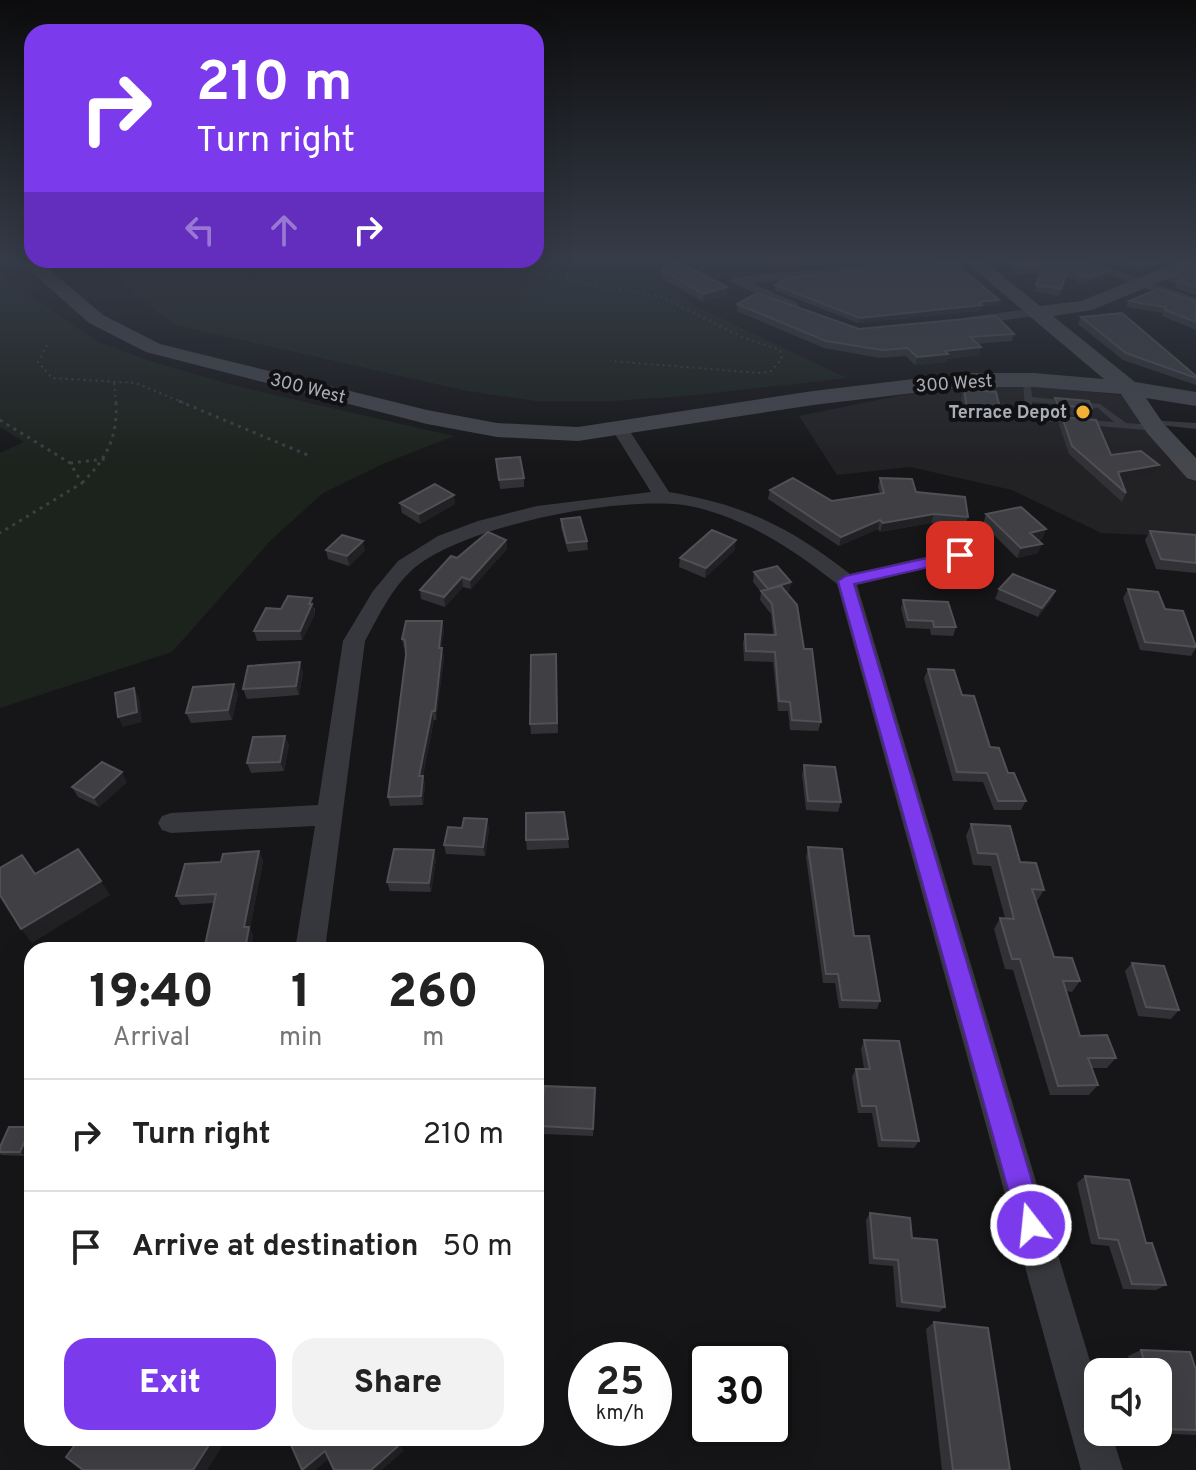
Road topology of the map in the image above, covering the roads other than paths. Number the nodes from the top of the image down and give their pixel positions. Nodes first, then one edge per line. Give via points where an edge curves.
1 (108, 328) edge
2 (150, 328) edge
3 (1056, 328) edge
4 (1128, 388) junction
5 (1027, 389) junction
6 (1196, 399) edge
7 (1153, 425) junction
8 (618, 426) junction
9 (1124, 426) junction
10 (1196, 426) edge
11 (1192, 466) edge
12 (663, 496) junction
13 (960, 555) dead end
14 (846, 581) junction
15 (329, 815) junction
16 (171, 823) dead end
17 (311, 942) edge
18 (1102, 1470) edge

1 - 8 main road, 300 West via 177,355 468,425 561,434
2 - 8 main road, 300 West via 183,342 466,410
3 - 4 main road
4 - 5 main road, 300 West
4 - 6 main road, 300 West
4 - 7 main road
5 - 8 main road, 300 West via 964,380
5 - 9 lane via 1095,405
5 - 9 lane via 1029,414 1035,418
7 - 9 lane
7 - 10 lane
7 - 11 main road
8 - 12 street
12 - 14 street via 703,503 766,526
12 - 15 street via 537,512 485,525 445,540 405,565 354,641
13 - 14 street
14 - 18 street
15 - 16 street
15 - 17 street

